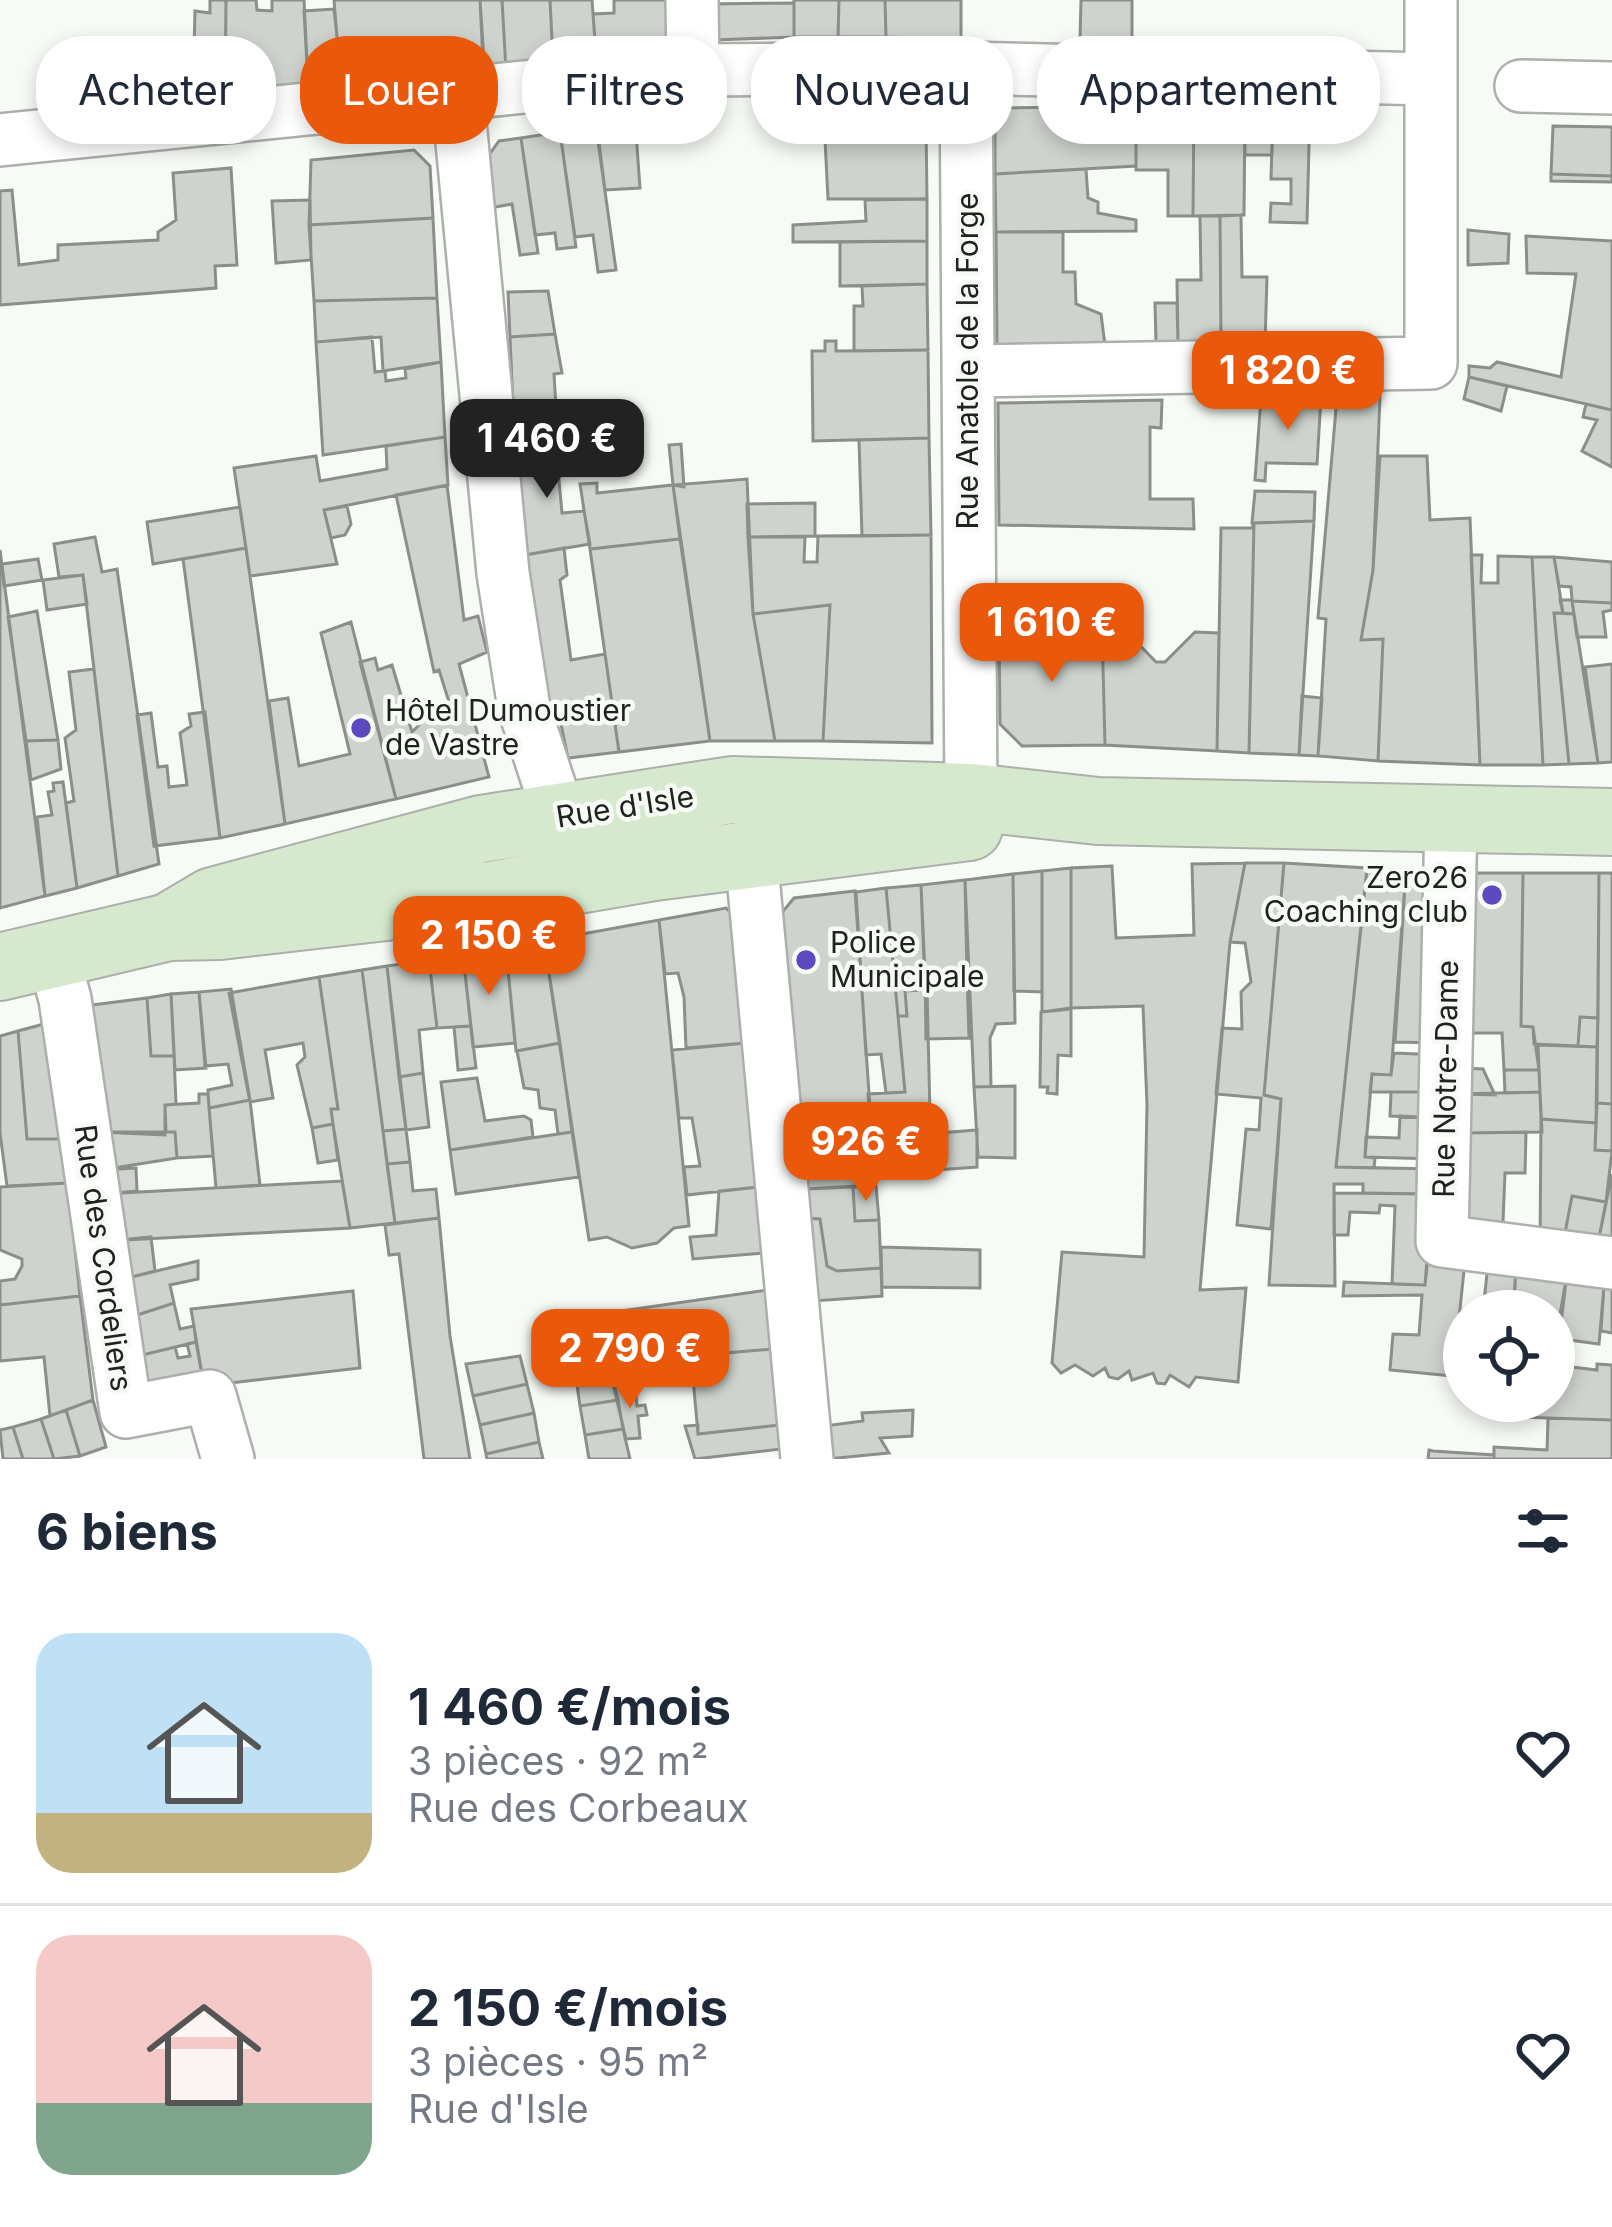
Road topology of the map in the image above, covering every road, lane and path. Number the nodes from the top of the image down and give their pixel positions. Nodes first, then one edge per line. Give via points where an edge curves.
1 (692, 0) edge
2 (1431, 0) edge
3 (693, 36) edge
4 (1013, 69) edge
5 (1431, 79) junction
6 (1521, 86) dead end
7 (1612, 88) edge
8 (300, 107) edge
9 (0, 140) edge
10 (462, 144) edge
11 (967, 144) edge
12 (968, 370) junction
13 (971, 797) junction
14 (1098, 811) junction
15 (560, 818) junction
16 (1450, 818) junction
17 (1612, 822) edge
18 (752, 855) junction
19 (169, 927) junction
20 (27, 962) edge
21 (1612, 1263) edge
22 (228, 1459) edge
23 (807, 1459) edge

1 - 3 street
2 - 5 street
4 - 5 street
5 - 12 street via 1431,364
6 - 7 street
8 - 9 street
10 - 15 street via 503,573 524,708
11 - 12 street, Rue Anatole de la Forge
12 - 13 street, Rue Anatole de la Forge
13 - 14 street, Rue d'Isle
13 - 15 street, Rue d'Isle via 732,790
14 - 16 street, Rue d'Isle
14 - 18 street, Rue d'Isle
15 - 19 street, Rue d'Isle via 482,829 213,901
16 - 17 street, Rue d'Isle
16 - 21 street, Rue Notre-Dame via 1442,1241
18 - 19 street, Rue d'Isle via 491,895
18 - 23 street
19 - 20 street, Rue d'Isle
20 - 22 street, Rue des Cordeliers via 65,999 126,1412 210,1396

